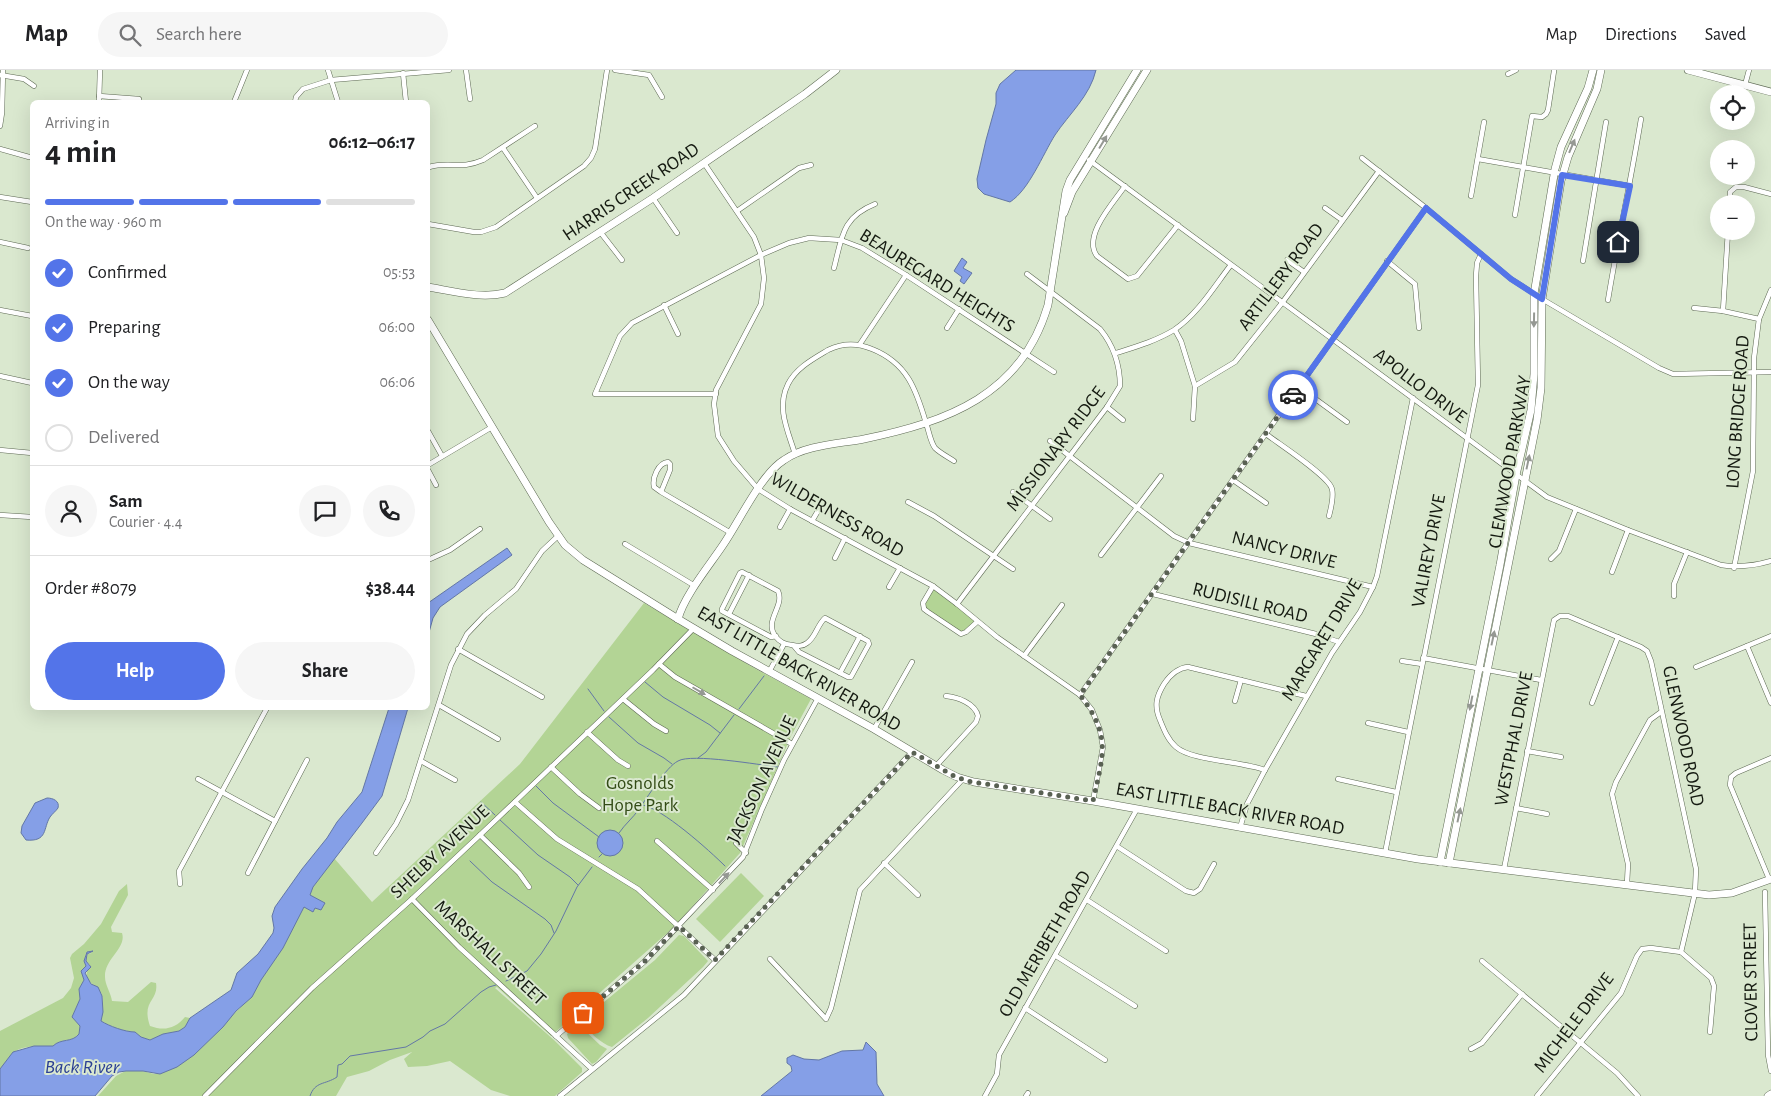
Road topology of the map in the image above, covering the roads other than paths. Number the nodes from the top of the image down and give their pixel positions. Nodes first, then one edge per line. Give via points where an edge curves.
1 (100, 70) edge
2 (247, 70) edge
3 (328, 70) edge
4 (449, 70) edge
5 (466, 70) edge
6 (607, 70) edge
7 (615, 70) edge
8 (654, 70) edge
9 (836, 70) edge
10 (1138, 70) edge
11 (1147, 70) edge
12 (1516, 70) edge
13 (1593, 70) edge
14 (1601, 70) edge
15 (1688, 70) edge
16 (1749, 70) edge
17 (1554, 71) dead end
18 (2, 73) edge
19 (402, 73) junction
20 (1508, 74) dead end
21 (649, 75) junction
22 (331, 80) junction
23 (1745, 85) joint
24 (34, 86) dead end
25 (1755, 88) edge
26 (1771, 92) edge
27 (99, 96) junction
28 (662, 97) dead end
29 (139, 98) dead end
30 (470, 99) dead end
31 (98, 100) edge
32 (235, 100) edge
33 (295, 100) edge
34 (337, 100) edge
35 (406, 100) edge
36 (1641, 119) dead end
37 (1484, 122) dead end
38 (1606, 122) dead end
39 (0, 126) edge
40 (535, 126) dead end
41 (503, 148) junction
42 (0, 149) edge
43 (29, 157) dead end
44 (1084, 157) junction
45 (1362, 158) dead end
46 (1478, 159) junction
47 (1091, 162) junction
48 (704, 163) junction
49 (811, 165) dead end
50 (430, 167) edge
51 (1524, 168) junction
52 (1379, 171) junction
53 (1554, 174) junction
54 (1562, 175) junction
55 (1596, 180) junction
56 (1124, 186) junction
57 (1630, 186) junction
58 (1771, 194) edge
59 (1730, 195) edge
60 (1472, 196) dead end
61 (0, 197) edge
62 (537, 198) junction
63 (653, 198) junction
64 (30, 202) edge
65 (875, 204) dead end
66 (1325, 208) dead end
67 (1426, 208) junction
68 (737, 211) junction
69 (1063, 215) junction
70 (1515, 215) dead end
71 (1342, 220) junction
72 (430, 224) edge
73 (1178, 225) junction
74 (601, 232) junction
75 (677, 233) dead end
76 (841, 240) junction
77 (1727, 240) edge
78 (0, 242) edge
79 (28, 248) dead end
80 (1481, 254) junction
81 (761, 255) junction
82 (622, 260) dead end
83 (1288, 260) dead end
84 (1583, 260) dead end
85 (1387, 261) junction
86 (1230, 266) junction
87 (834, 268) dead end
88 (1304, 272) junction
89 (1027, 274) dead end
90 (906, 275) junction
91 (430, 287) edge
92 (1050, 290) junction
93 (1771, 290) edge
94 (1534, 294) junction
95 (1542, 299) junction
96 (1608, 300) dead end
97 (1282, 303) junction
98 (664, 305) junction
99 (1694, 308) dead end
100 (0, 310) edge
101 (958, 310) junction
102 (1723, 311) junction
103 (30, 316) edge
104 (1759, 319) junction
105 (430, 323) edge
106 (947, 328) dead end
107 (1419, 328) dead end
108 (1175, 330) junction
109 (678, 334) dead end
110 (1332, 339) junction
111 (860, 344) junction
112 (1025, 353) junction
113 (1116, 353) junction
114 (1054, 372) dead end
115 (1755, 372) junction
116 (1771, 372) edge
117 (0, 376) edge
118 (30, 383) edge
119 (1194, 386) junction
120 (1299, 387) junction
121 (716, 394) junction
122 (1413, 398) junction
123 (1107, 407) junction
124 (1193, 419) dead end
125 (1123, 420) dead end
126 (1347, 422) dead end
127 (926, 423) junction
128 (492, 427) junction
129 (1266, 434) junction
130 (430, 435) edge
131 (1467, 439) junction
132 (1050, 442) dead end
133 (0, 450) edge
134 (30, 453) edge
135 (795, 454) junction
136 (442, 456) junction
137 (1070, 456) junction
138 (954, 461) dead end
139 (430, 464) edge
140 (430, 474) edge
141 (1516, 475) junction
142 (1161, 476) dead end
143 (1233, 480) junction
144 (1524, 481) junction
145 (436, 484) dead end
146 (758, 489) junction
147 (661, 492) junction
148 (1013, 492) dead end
149 (908, 502) dead end
150 (1266, 503) dead end
151 (1033, 506) junction
152 (1137, 508) junction
153 (790, 509) junction
154 (819, 509) dead end
155 (1576, 509) junction
156 (0, 516) edge
157 (1329, 516) dead end
158 (30, 517) edge
159 (1050, 519) dead end
160 (812, 521) junction
161 (780, 527) dead end
162 (480, 529) dead end
163 (1628, 530) junction
164 (731, 533) junction
165 (558, 536) junction
166 (845, 538) junction
167 (1189, 543) junction
168 (625, 544) dead end
169 (1687, 552) junction
170 (994, 555) junction
171 (1101, 555) dead end
172 (835, 558) dead end
173 (1551, 558) dead end
174 (430, 559) edge
175 (1771, 561) edge
176 (900, 568) junction
177 (1734, 568) junction
178 (1014, 569) dead end
179 (1612, 572) dead end
180 (749, 576) junction
181 (695, 586) junction
182 (933, 586) junction
183 (889, 587) dead end
184 (1373, 587) junction
185 (1153, 594) junction
186 (1674, 596) dead end
187 (957, 604) junction
188 (1062, 605) dead end
189 (729, 614) junction
190 (1558, 617) joint
191 (678, 619) junction
192 (977, 622) junction
193 (694, 628) junction
194 (776, 636) junction
195 (860, 636) junction
196 (1771, 636) edge
197 (1618, 637) junction
198 (1340, 642) junction
199 (784, 644) junction
200 (794, 646) junction
201 (1747, 646) junction
202 (458, 649) junction
203 (1024, 656) junction
204 (1423, 658) junction
205 (1402, 661) dead end
206 (912, 662) dead end
207 (659, 664) junction
208 (1422, 664) junction
209 (1696, 667) dead end
210 (1478, 668) junction
211 (1487, 670) junction
212 (769, 672) junction
213 (840, 673) junction
214 (1241, 680) junction
215 (1541, 680) junction
216 (1080, 695) junction
217 (946, 696) dead end
218 (1306, 696) junction
219 (542, 697) dead end
220 (818, 698) junction
221 (623, 699) junction
222 (1236, 701) dead end
223 (1592, 703) dead end
224 (1771, 703) edge
225 (438, 705) junction
226 (267, 710) edge
227 (1661, 712) junction
228 (1368, 723) dead end
229 (874, 729) junction
230 (666, 731) dead end
231 (587, 732) junction
232 (1408, 732) junction
233 (498, 739) dead end
234 (792, 744) junction
235 (1527, 751) junction
236 (912, 752) junction
237 (1561, 757) dead end
238 (1771, 758) edge
239 (307, 760) dead end
240 (421, 761) junction
241 (628, 766) dead end
242 (936, 766) junction
243 (551, 767) junction
244 (1265, 770) junction
245 (198, 779) dead end
246 (962, 779) junction
247 (1338, 779) dead end
248 (455, 780) dead end
249 (222, 792) junction
250 (1396, 792) junction
251 (1093, 801) junction
252 (515, 802) junction
253 (599, 808) dead end
254 (1516, 808) junction
255 (1137, 809) junction
256 (1547, 814) dead end
257 (275, 821) junction
258 (1240, 828) junction
259 (480, 835) junction
260 (657, 841) dead end
261 (736, 843) dead end
262 (1118, 847) junction
263 (376, 853) dead end
264 (746, 853) junction
265 (1385, 853) junction
266 (1440, 862) junction
267 (884, 863) junction
268 (1449, 863) junction
269 (1214, 864) dead end
270 (1504, 869) junction
271 (248, 873) dead end
272 (1770, 879) edge
273 (180, 884) dead end
274 (1627, 884) junction
275 (529, 887) dead end
276 (714, 890) junction
277 (1765, 892) dead end
278 (1695, 893) junction
279 (918, 895) dead end
280 (412, 899) junction
281 (1087, 900) junction
282 (679, 926) junction
283 (1166, 950) dead end
284 (1681, 952) junction
285 (1056, 956) junction
286 (770, 959) dead end
287 (715, 960) junction
288 (1482, 961) dead end
289 (1522, 994) junction
290 (1135, 1006) dead end
291 (1026, 1008) junction
292 (1710, 1032) dead end
293 (556, 1036) junction
294 (1581, 1044) junction
295 (1471, 1049) dead end
296 (1105, 1060) dead end
297 (592, 1069) junction
298 (1771, 1071) edge
299 (205, 1096) edge
300 (560, 1096) edge
301 (985, 1096) edge
302 (1537, 1096) edge
303 (1638, 1096) edge

1 - 27 street
2 - 32 street
3 - 22 street
4 - 19 street
5 - 30 street
6 - 62 street via 591,158
7 - 21 street
8 - 21 street
9 - 48 street, HARRIS CREEK ROAD
10 - 44 street
47 -> 11 street
12 - 20 street
13 - 53 street, CLEMWOOD PARKWAY via 1561,147
54 -> 14 street, CLEMWOOD PARKWAY via 1597,89
15 - 23 street
16 - 23 street
17 - 51 street via 1547,114 1532,116
18 - 24 street via 24,79
18 - 39 street
19 - 22 street
19 - 35 street
21 - 28 street
22 - 33 street via 303,89
22 - 34 street
25 - 26 street
27 - 29 street
27 - 31 street
36 - 57 street
37 - 46 street
38 - 55 street
40 - 41 street
41 - 50 street via 466,166 440,164
41 - 62 street
42 - 43 street
44 - 47 street, APOLLO DRIVE
44 - 69 street via 1066,191
45 - 52 street
46 - 51 street
46 - 60 street
47 - 56 street, APOLLO DRIVE
47 - 69 street via 1072,192
48 - 63 street, HARRIS CREEK ROAD
48 - 68 street, WILDERNESS ROAD
49 - 68 street via 799,168
51 - 53 street
51 - 70 street
52 - 67 street
52 - 71 street, ARTILLERY ROAD
53 - 54 street
53 - 94 street, CLEMWOOD PARKWAY
54 - 55 street
54 - 95 street, CLEMWOOD PARKWAY
55 - 57 street
55 - 84 street
56 - 73 street, APOLLO DRIVE
56 - 73 street via 1099,221 1093,246 1097,256 1123,276 1128,279 1137,276
57 - 96 street
58 - 59 street via 1736,187
61 - 64 street
62 - 72 street via 496,226 481,232
63 - 74 street, HARRIS CREEK ROAD
63 - 75 street
65 - 76 street via 856,214 847,224
66 - 71 street
67 - 80 street
67 - 85 street
68 - 81 street, WILDERNESS ROAD
69 - 92 street
71 - 88 street, ARTILLERY ROAD
73 - 86 street, APOLLO DRIVE
74 - 82 street
74 - 91 street, HARRIS CREEK ROAD via 505,293 480,295
76 - 81 street, BEAUREGARD HEIGHTS via 809,238
76 - 87 street
76 - 90 street, BEAUREGARD HEIGHTS via 862,248
77 - 102 street
78 - 79 street
80 - 94 street
80 - 131 street, VALIREY DRIVE via 1476,276 1478,385
81 - 98 street, BEAUREGARD HEIGHTS
81 - 121 street, WILDERNESS ROAD via 764,278 761,304
83 - 88 street
85 - 107 street via 1415,284
85 - 110 street
86 - 97 street, APOLLO DRIVE
86 - 108 street
88 - 97 street, ARTILLERY ROAD
89 - 92 street, MISSIONARY RIDGE
90 - 101 street, BEAUREGARD HEIGHTS
90 - 111 street
92 - 112 street via 1043,321
92 - 113 street, MISSIONARY RIDGE via 1100,329
93 - 104 street, LONG BRIDGE ROAD
94 - 95 street
94 -> 141 street, CLEMWOOD PARKWAY via 1533,397
95 - 115 street via 1673,374
144 -> 95 street, CLEMWOOD PARKWAY via 1542,388
97 - 110 street, APOLLO DRIVE
97 - 119 street, ARTILLERY ROAD via 1235,362
98 - 109 street
98 - 121 street, BEAUREGARD HEIGHTS via 632,323 620,336 595,394
99 - 102 street
100 - 103 street
101 - 106 street
101 - 112 street, BEAUREGARD HEIGHTS
102 - 104 street
104 - 115 street, LONG BRIDGE ROAD
105 - 128 street, EAST LITTLE BACK RIVER ROAD
108 - 113 street
108 - 119 street
110 - 120 street
110 - 122 street, APOLLO DRIVE
111 - 127 street via 892,360 905,373 916,390
111 - 135 street via 833,348 811,359 789,382 782,404
112 - 114 street, BEAUREGARD HEIGHTS
112 - 127 street via 1009,375 978,400
113 - 123 street, MISSIONARY RIDGE via 1120,386
115 - 116 street
115 - 177 street, LONG BRIDGE ROAD via 1753,471
117 - 118 street
119 - 124 street
120 - 126 street
120 - 129 street
121 - 146 street, WILDERNESS ROAD via 718,436
122 - 131 street, APOLLO DRIVE
122 - 184 street, MARGARET DRIVE
123 - 125 street
123 - 137 street, MISSIONARY RIDGE
127 - 135 street
127 - 138 street via 936,448
128 - 136 street
128 - 165 street, EAST LITTLE BACK RIVER ROAD
129 - 143 street
129 - 157 street via 1330,484 1333,495
130 - 136 street
131 - 141 street, APOLLO DRIVE
131 - 204 street, VALIREY DRIVE
132 - 137 street, NANCY DRIVE
133 - 134 street
135 - 146 street via 774,467
136 - 139 street
137 - 151 street, MISSIONARY RIDGE
137 - 152 street, NANCY DRIVE
140 - 145 street
141 - 144 street, APOLLO DRIVE
141 - 210 street, CLEMWOOD PARKWAY
142 - 152 street
143 - 150 street
143 - 167 street
144 - 155 street, APOLLO DRIVE via 1547,497
211 -> 144 street, CLEMWOOD PARKWAY
146 - 153 street, WILDERNESS ROAD
146 - 164 street
147 - 147 street via 654,487 654,480 660,465 668,462 670,467
147 - 164 street
148 - 151 street
149 - 170 street
151 - 159 street
151 - 170 street, MISSIONARY RIDGE
152 - 167 street, NANCY DRIVE via 1174,536
152 - 171 street
153 - 160 street, WILDERNESS ROAD
153 - 161 street
154 - 160 street
155 - 163 street, APOLLO DRIVE
155 - 173 street via 1559,551
156 - 158 street
160 - 166 street, WILDERNESS ROAD
162 - 174 street via 450,550
163 - 169 street, APOLLO DRIVE
163 - 179 street
164 - 181 street
165 - 191 street, EAST LITTLE BACK RIVER ROAD via 583,560
165 - 202 street via 542,552 516,589 477,623
166 - 172 street
166 - 176 street, WILDERNESS ROAD
167 - 184 street, NANCY DRIVE
167 - 185 street
168 - 181 street
169 - 177 street, APOLLO DRIVE
169 - 186 street via 1674,584
170 - 178 street
170 - 187 street, MISSIONARY RIDGE
175 - 177 street, APOLLO DRIVE
176 - 182 street, WILDERNESS ROAD
176 - 183 street
180 - 189 street
180 - 189 street via 740,574 722,608
180 - 194 street via 780,594 771,623
181 - 191 street via 680,608
182 - 187 street, WILDERNESS ROAD
182 - 192 street via 923,603 924,609 961,634
184 - 198 street, MARGARET DRIVE
185 - 198 street, RUDISILL ROAD
185 - 216 street
187 - 192 street, WILDERNESS ROAD
188 - 203 street
189 - 194 street via 771,637
190 - 197 street, GLENWOOD ROAD via 1568,616
190 - 215 street, WESTPHAL DRIVE via 1552,624
191 - 193 street, EAST LITTLE BACK RIVER ROAD
192 - 203 street, WILDERNESS ROAD
193 - 207 street, SHELBY AVENUE
193 - 212 street, EAST LITTLE BACK RIVER ROAD
194 - 199 street
195 - 200 street via 825,618 808,642
195 - 213 street
195 - 213 street via 869,644 851,677
196 - 201 street
197 - 223 street
197 - 227 street, GLENWOOD ROAD via 1647,651
198 - 218 street, MARGARET DRIVE
199 - 200 street
199 - 212 street
200 - 213 street via 799,652
201 - 209 street
201 - 224 street
202 - 219 street
202 - 225 street
203 - 216 street, WILDERNESS ROAD
204 - 208 street, VALIREY DRIVE
204 - 210 street
205 - 208 street
206 - 229 street
207 - 221 street, SHELBY AVENUE
207 -> 234 street via 675,678
208 - 232 street, VALIREY DRIVE
210 - 211 street
210 -> 266 street, CLEMWOOD PARKWAY
211 - 215 street
268 -> 211 street, CLEMWOOD PARKWAY
212 - 220 street, EAST LITTLE BACK RIVER ROAD
214 - 218 street
214 - 222 street
214 - 244 street via 1181,668 1162,687 1156,709 1167,735 1183,752
215 - 235 street, WESTPHAL DRIVE
216 - 251 street, WILDERNESS ROAD via 1092,710 1103,747
217 - 242 street via 958,698 974,708 978,716
218 - 244 street, MARGARET DRIVE
220 - 229 street, EAST LITTLE BACK RIVER ROAD
220 - 234 street, JACKSON AVENUE
221 - 230 street
221 - 231 street, SHELBY AVENUE
225 - 233 street
225 - 240 street
226 - 249 street
227 - 274 street via 1650,720 1612,794 1628,864
227 - 278 street, GLENWOOD ROAD via 1696,869
228 - 232 street
229 - 236 street, EAST LITTLE BACK RIVER ROAD
231 - 241 street
231 - 243 street, SHELBY AVENUE
232 - 250 street, VALIREY DRIVE
234 - 264 street, JACKSON AVENUE
235 - 237 street
235 - 254 street, WESTPHAL DRIVE
236 - 242 street, EAST LITTLE BACK RIVER ROAD
236 - 287 street
238 - 272 street via 1736,773 1731,777 1730,785
239 - 257 street
240 - 248 street
240 - 263 street via 404,811
242 - 246 street, EAST LITTLE BACK RIVER ROAD
243 - 252 street, SHELBY AVENUE
243 - 253 street
244 - 258 street, MARGARET DRIVE via 1247,804
245 - 249 street
246 - 251 street, EAST LITTLE BACK RIVER ROAD
246 - 267 street
247 - 250 street
249 - 257 street
249 - 273 street via 179,871
250 - 265 street, VALIREY DRIVE
251 - 255 street, EAST LITTLE BACK RIVER ROAD
252 - 259 street, SHELBY AVENUE
252 - 282 street via 557,839 638,889
254 - 256 street
254 - 270 street, WESTPHAL DRIVE
255 - 258 street, EAST LITTLE BACK RIVER ROAD
255 - 262 street, OLD MERIBETH ROAD
257 - 271 street
258 - 265 street, EAST LITTLE BACK RIVER ROAD
259 - 275 street
259 - 280 street, SHELBY AVENUE
260 - 276 street
261 - 264 street
262 - 269 street via 1194,893 1200,889
262 - 281 street, OLD MERIBETH ROAD
276 -> 264 street, JACKSON AVENUE
265 - 266 street, EAST LITTLE BACK RIVER ROAD
266 - 268 street, EAST LITTLE BACK RIVER ROAD
267 - 279 street
267 - 286 street via 860,890 826,1019
268 - 270 street, EAST LITTLE BACK RIVER ROAD
270 - 274 street, EAST LITTLE BACK RIVER ROAD
272 - 278 street via 1732,893
274 - 278 street
276 - 282 street, JACKSON AVENUE
277 - 298 street, CLOVER STREET
278 - 284 street, GLENWOOD ROAD
280 - 293 street, MARSHALL STREET via 459,948
280 - 299 street, SHELBY AVENUE via 312,988
281 - 283 street
281 - 285 street, OLD MERIBETH ROAD
282 - 287 street
282 - 293 street, JACKSON AVENUE via 644,962
284 - 292 street via 1711,978 1714,986
284 - 294 street, MICHELE DRIVE via 1642,949 1621,993
285 - 290 street
285 - 291 street, OLD MERIBETH ROAD
287 - 297 street via 684,994
288 - 289 street
289 - 294 street
289 - 295 street via 1482,1043
291 - 296 street
291 - 301 street, OLD MERIBETH ROAD via 1000,1055 997,1074
293 - 297 street, MARSHALL STREET
294 - 302 street, MICHELE DRIVE
294 - 303 street via 1617,1073
297 - 300 street

